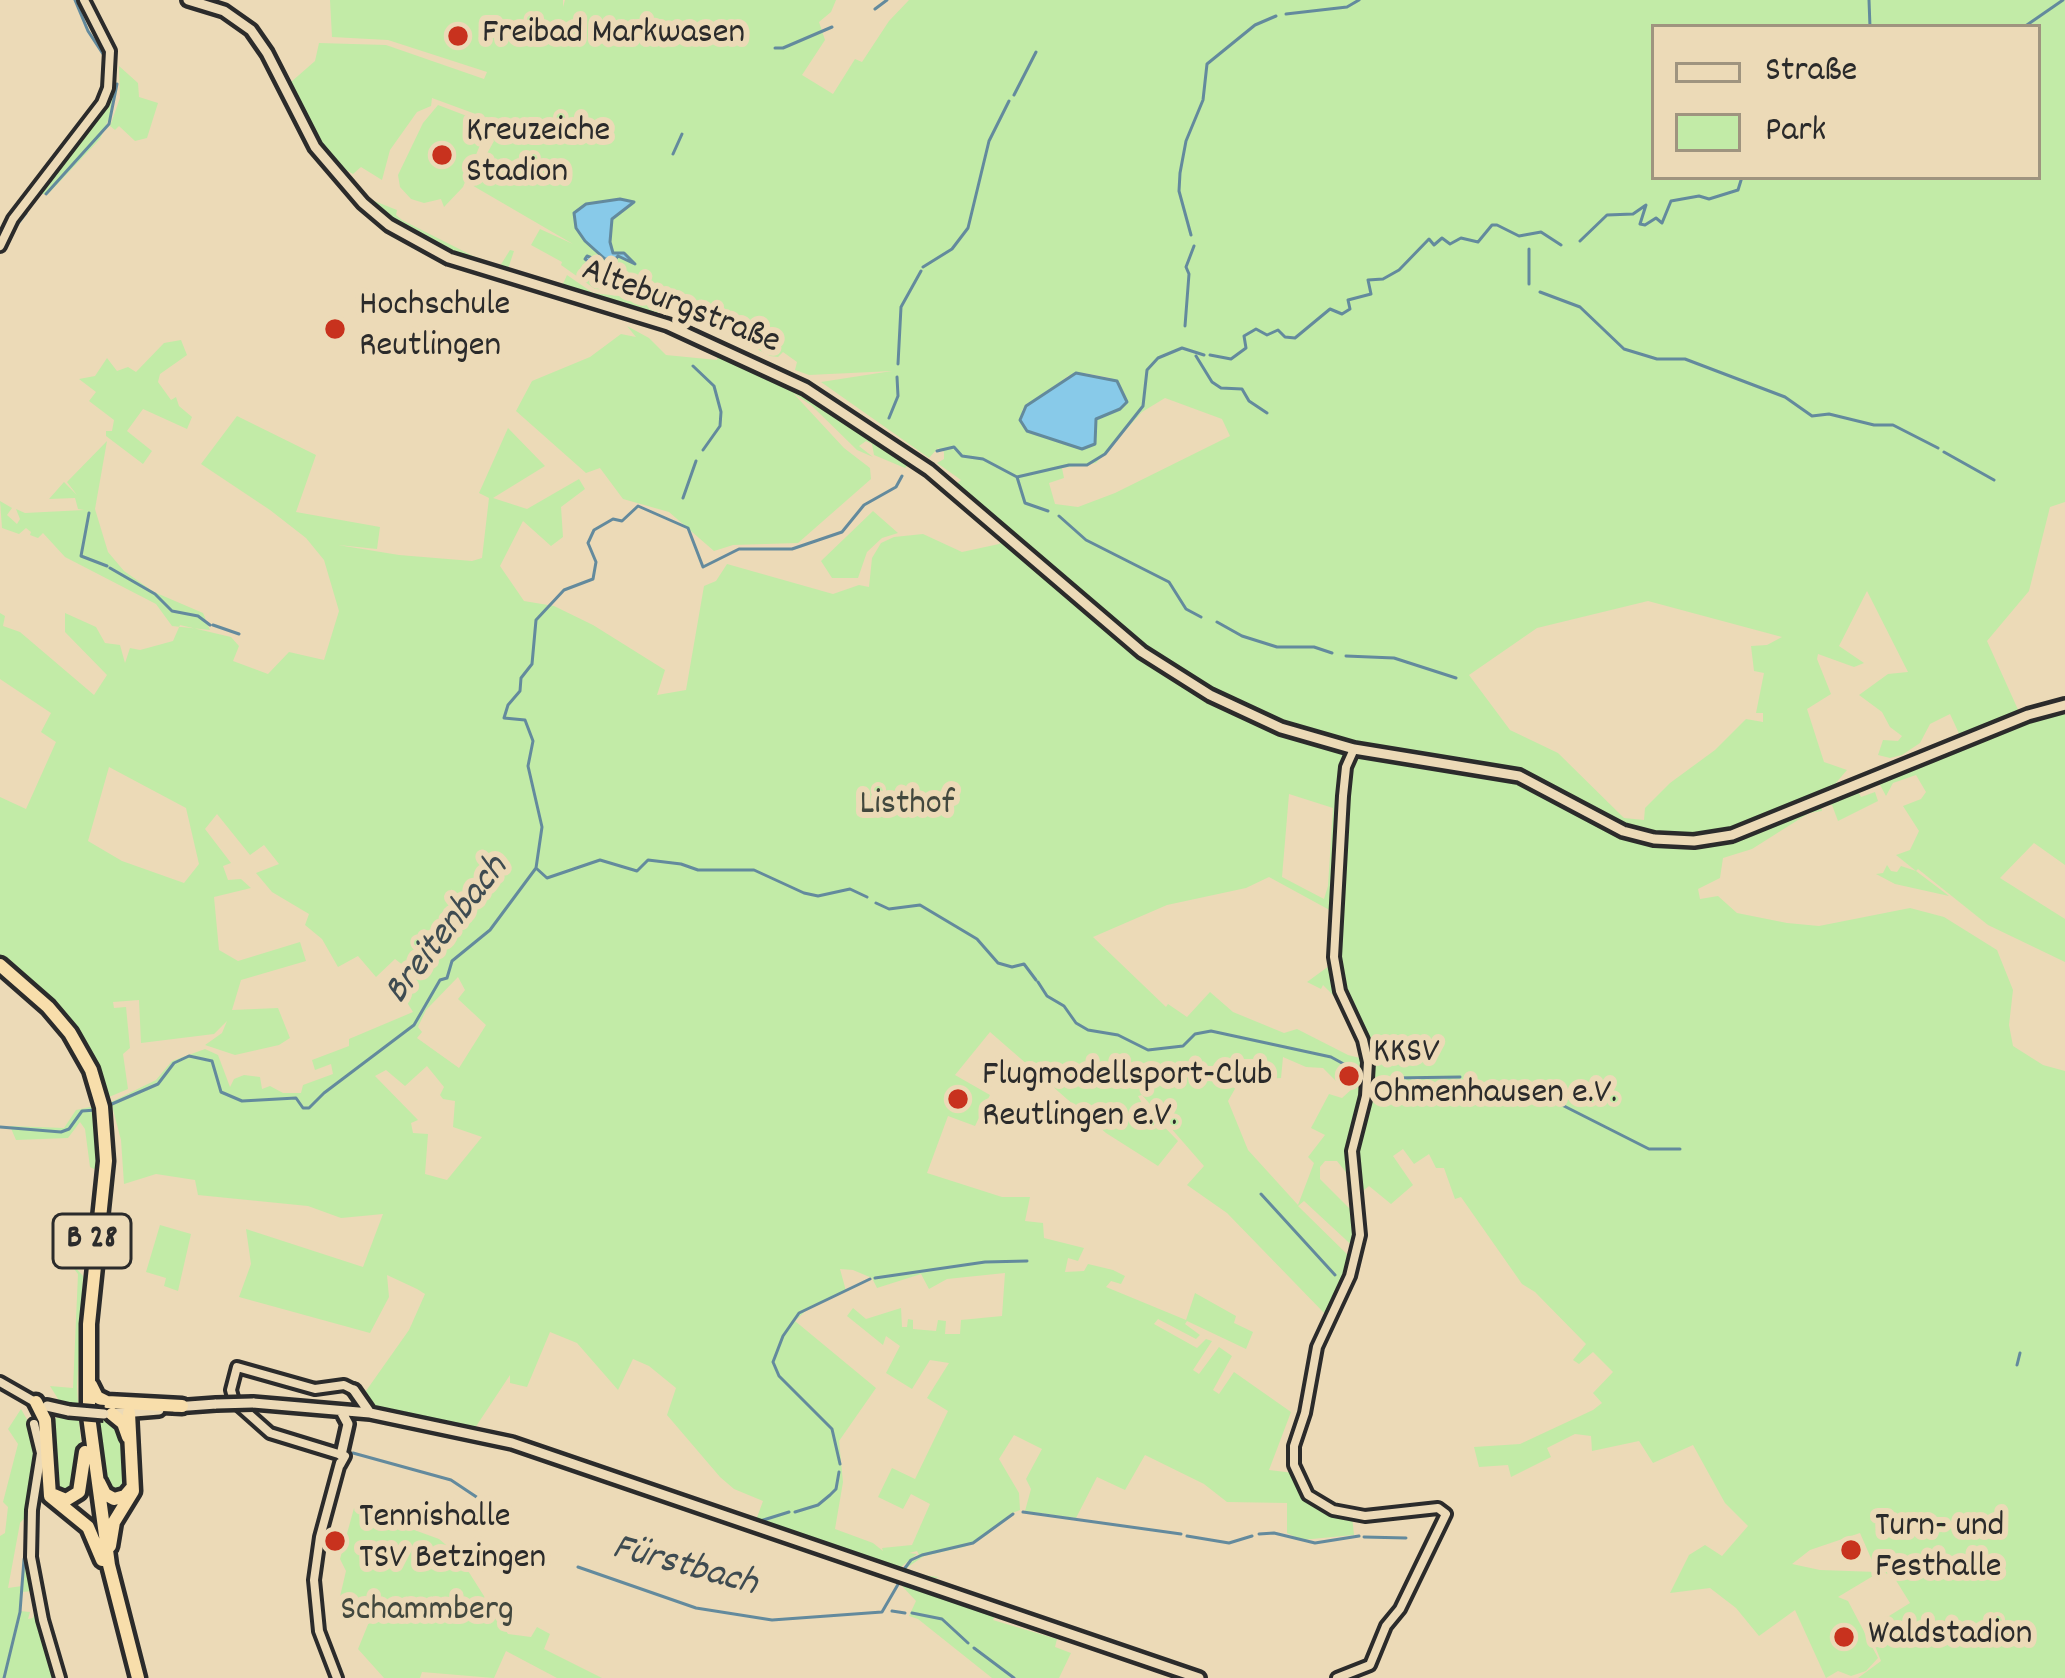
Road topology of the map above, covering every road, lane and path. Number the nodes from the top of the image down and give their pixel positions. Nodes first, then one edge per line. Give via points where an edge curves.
1 (188, 0) edge
2 (87, 3) edge
3 (0, 246) edge
4 (2065, 705) edge
5 (1325, 742) junction
6 (1352, 749) junction
7 (1346, 765) junction
8 (0, 968) edge
9 (102, 1116) junction
10 (88, 1375) junction
11 (0, 1382) edge
12 (354, 1390) junction
13 (182, 1406) junction
14 (341, 1409) junction
15 (136, 1412) junction
16 (370, 1413) junction
17 (108, 1414) junction
18 (49, 1416) junction
19 (130, 1436) junction
20 (89, 1457) junction
21 (342, 1459) junction
22 (133, 1482) junction
23 (48, 1485) junction
24 (106, 1563) junction
25 (60, 1678) edge
26 (135, 1678) edge
27 (337, 1678) edge
28 (1198, 1678) edge
29 (1337, 1678) edge

1 - 5 main road, Alteburgstraße via 251,30 318,152 389,225 449,258 668,325 760,364 859,421 960,496 1185,681
2 - 3 street via 110,51 108,88
4 - 6 main road, Alteburgstraße via 1732,835 1694,841 1623,831 1519,776
5 - 6 main road, Alteburgstraße
5 - 7 street
6 - 7 street
7 - 29 street via 1334,956 1368,1062 1352,1151 1361,1220 1355,1262 1313,1360 1296,1473 1308,1495 1337,1512 1445,1512 1370,1665
8 - 9 highway, B 28 via 66,1027
9 - 10 highway, B 28 via 106,1161
9 - 20 highway, B 28 via 82,1349
10 - 13 highway via 104,1402
10 - 20 highway, B 28
11 - 18 street
12 - 14 main road via 354,1401
12 - 16 main road
12 - 21 street via 314,1389 237,1367 232,1399 270,1433
13 - 14 main road, bridge
13 - 15 main road
14 - 16 main road
14 - 21 main road via 348,1420
15 - 17 main road
15 - 19 highway, B 28
16 - 21 main road via 356,1424
16 - 28 main road via 548,1454
17 - 18 main road, bridge
17 - 19 highway, B 28
18 - 23 highway
18 - 25 street via 31,1517 32,1567
19 - 22 highway, B 28
20 - 22 highway via 108,1497 125,1496
20 - 23 highway via 77,1495 60,1499
20 - 24 highway, B 28
21 - 27 street via 314,1580 317,1622
22 - 24 highway, B 28
23 - 24 highway, B 28 via 56,1504 88,1528
24 - 26 highway, B 28

